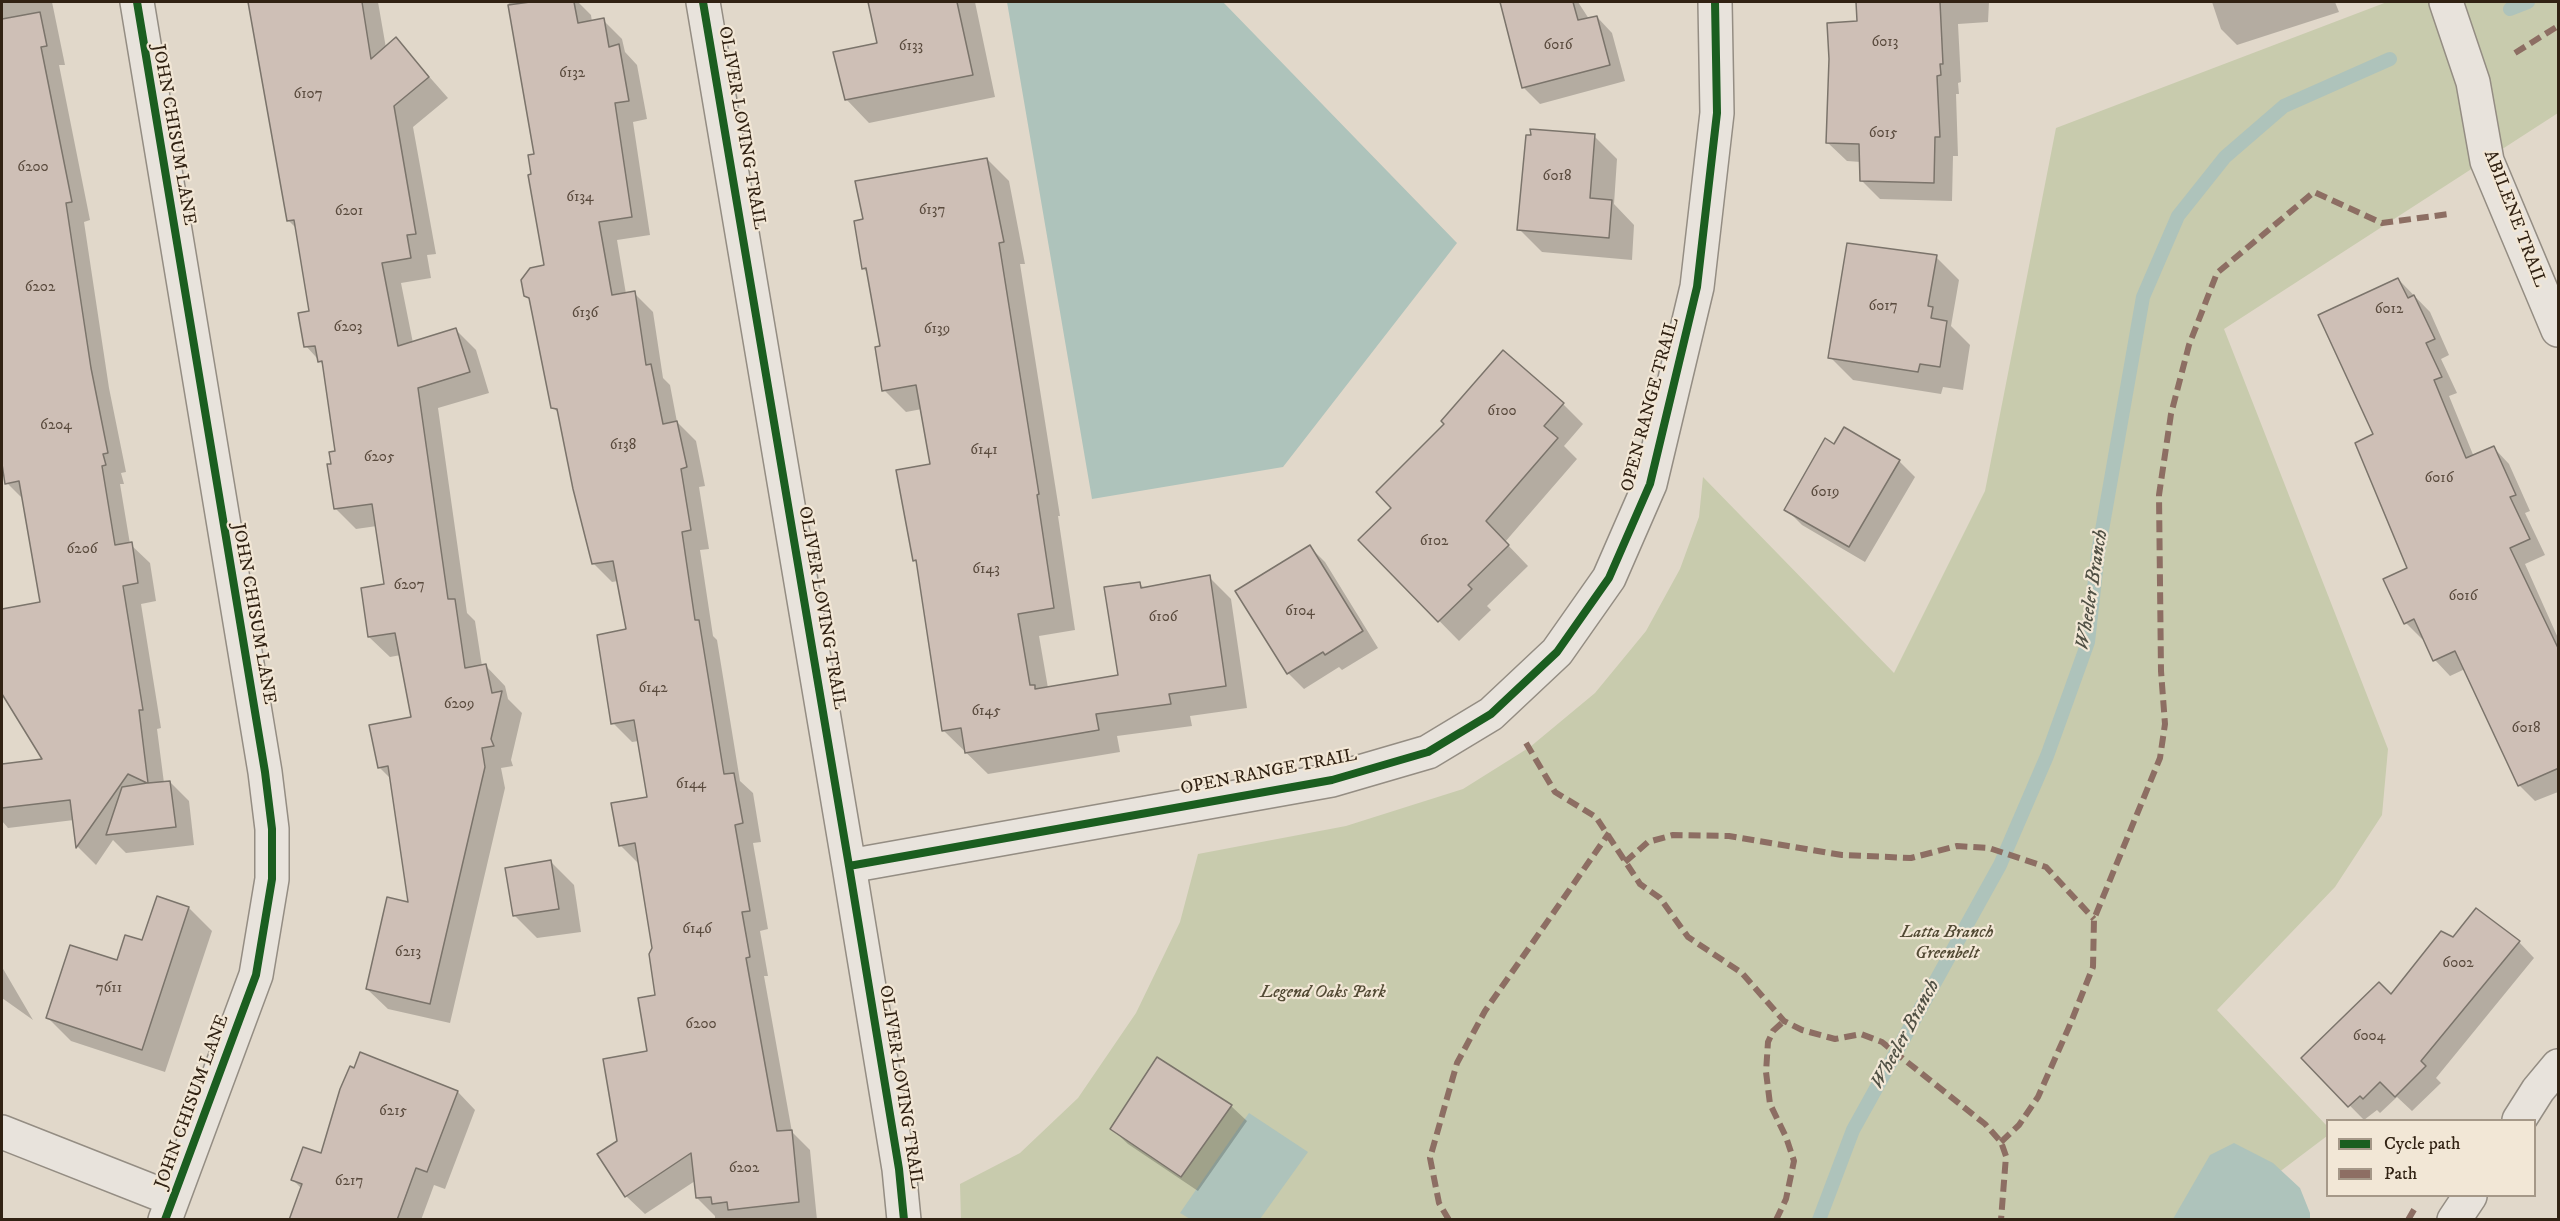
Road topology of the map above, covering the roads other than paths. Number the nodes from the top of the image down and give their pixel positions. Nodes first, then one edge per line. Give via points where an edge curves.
1 (137, 2) edge
2 (703, 2) edge
3 (1715, 2) edge
4 (2446, 2) edge
5 (2559, 330) edge
6 (849, 866) junction
7 (2559, 1066) edge
8 (2520, 1119) edge
9 (2, 1132) edge
10 (2469, 1197) edge
11 (169, 1209) edge
12 (904, 1220) edge
13 (2454, 1220) edge

1 - 11 street, JOHN CHISUM LANE via 272,829 272,879 256,975
2 - 6 street, OLIVER LOVING TRAIL
3 - 6 street, OPEN RANGE TRAIL via 1717,113 1697,287 1650,484 1609,578 1557,652 1491,714 1428,752 1332,780
4 - 5 street, ABILENE TRAIL via 2473,82 2487,161
6 - 12 street, OLIVER LOVING TRAIL
7 - 8 street
9 - 11 street
10 - 13 street

